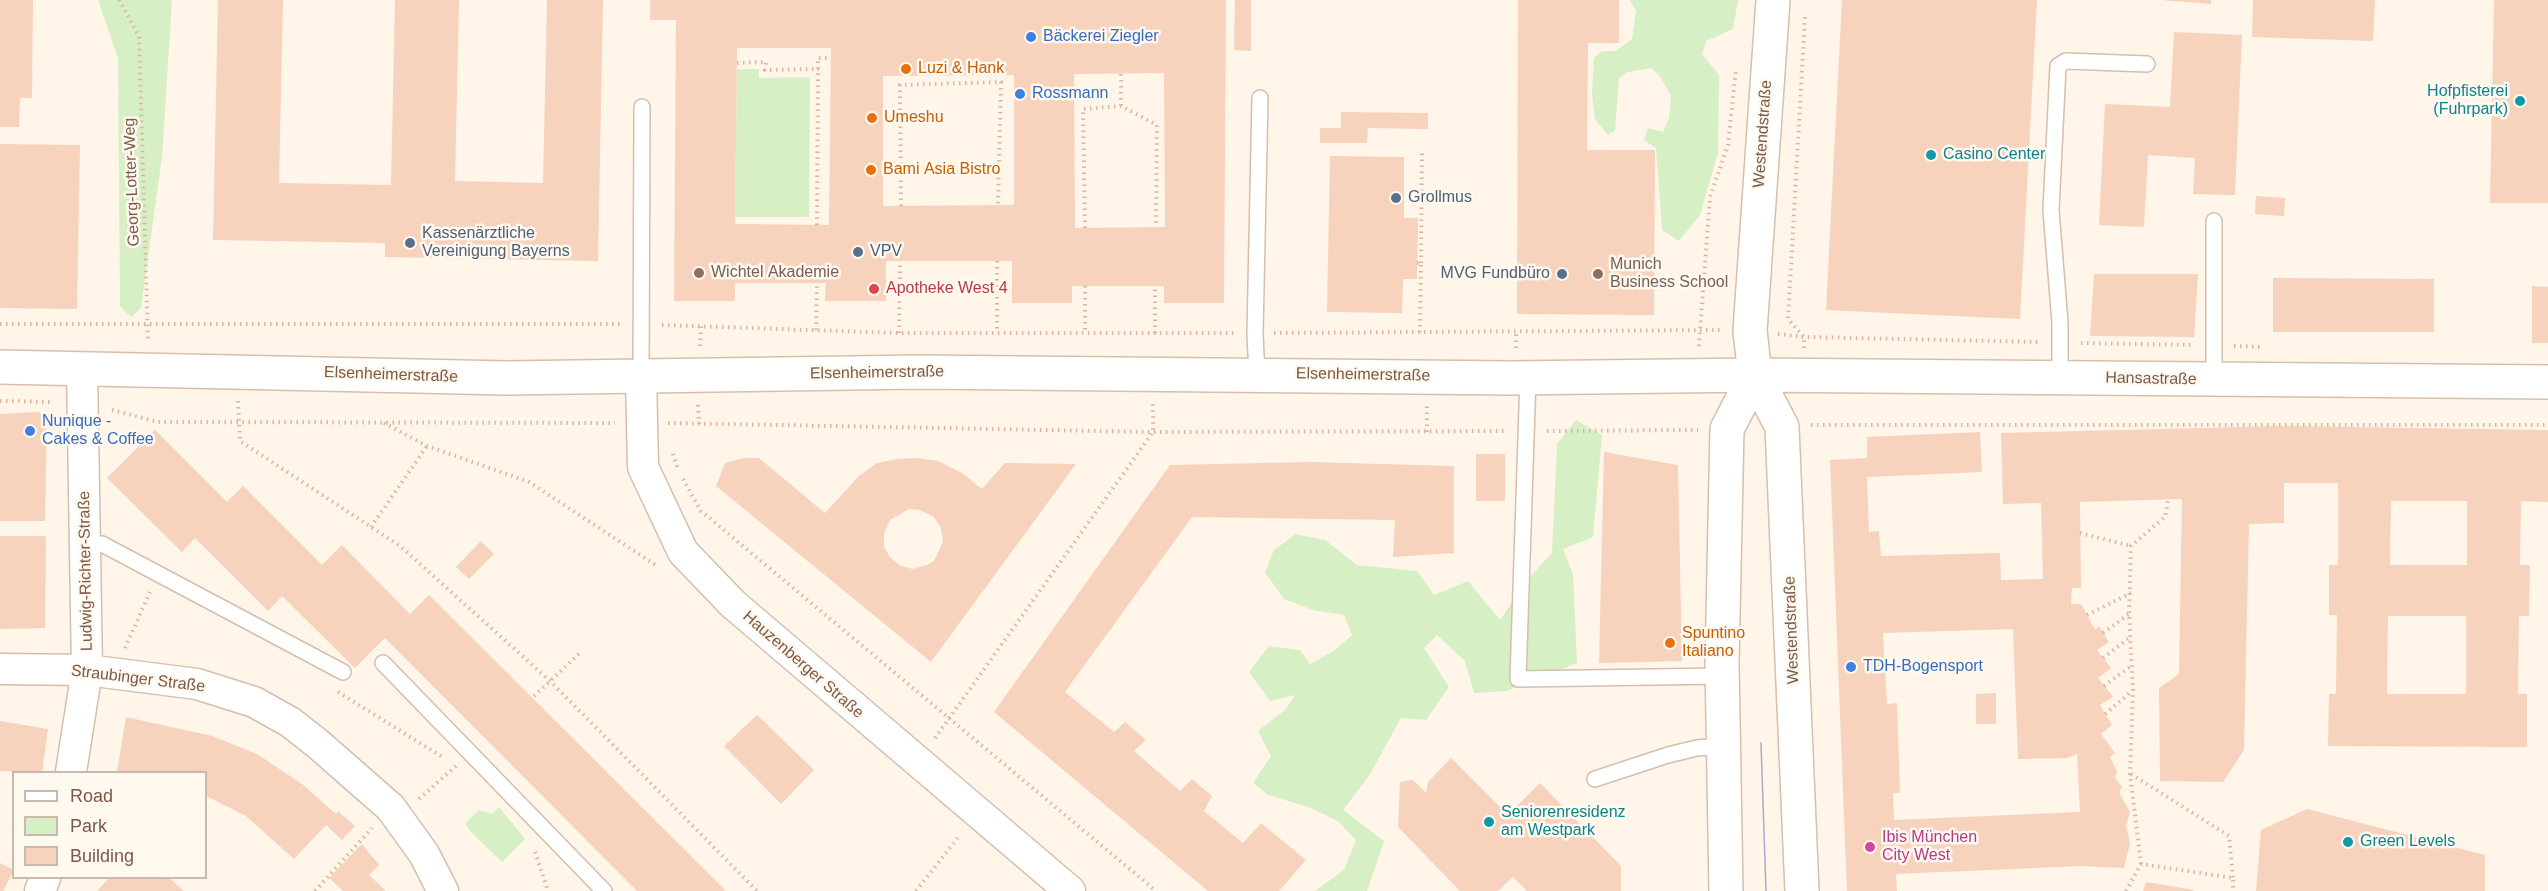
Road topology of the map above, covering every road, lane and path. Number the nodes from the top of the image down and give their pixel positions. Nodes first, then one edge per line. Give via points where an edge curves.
1 (119, 0) edge
2 (1773, 0) edge
3 (1805, 11) dead end
4 (831, 58) dead end
5 (737, 63) dead end
6 (2146, 64) dead end
7 (1736, 67) dead end
8 (819, 69) junction
9 (1121, 74) dead end
10 (938, 75) dead end
11 (939, 83) junction
12 (1260, 98) dead end
13 (1121, 106) junction
14 (642, 107) dead end
15 (1422, 150) dead end
16 (999, 205) dead end
17 (901, 206) dead end
18 (2214, 221) dead end
19 (817, 225) dead end
20 (1156, 227) dead end
21 (1085, 228) dead end
22 (900, 261) dead end
23 (997, 261) dead end
24 (816, 283) dead end
25 (1085, 286) dead end
26 (1155, 286) dead end
27 (149, 322) junction
28 (0, 324) edge
29 (557, 324) junction
30 (642, 324) junction
31 (557, 330) dead end
32 (816, 330) junction
33 (1516, 331) junction
34 (997, 332) junction
35 (1420, 332) junction
36 (899, 333) junction
37 (1085, 333) junction
38 (1155, 333) junction
39 (1255, 334) junction
40 (2061, 343) junction
41 (2214, 346) junction
42 (2273, 347) dead end
43 (1522, 365) junction
44 (0, 367) edge
45 (82, 368) junction
46 (147, 368) junction
47 (236, 370) junction
48 (1154, 374) junction
49 (1257, 374) junction
50 (1755, 375) junction
51 (641, 376) junction
52 (2060, 378) junction
53 (2214, 379) junction
54 (2548, 382) edge
55 (0, 401) edge
56 (83, 402) junction
57 (1427, 404) dead end
58 (763, 419) dead end
59 (239, 423) junction
60 (383, 423) junction
61 (655, 423) junction
62 (763, 425) junction
63 (2548, 425) edge
64 (1782, 428) junction
65 (1699, 430) dead end
66 (1526, 431) junction
67 (670, 432) dead end
68 (1153, 432) junction
69 (1427, 432) junction
70 (427, 446) junction
71 (671, 449) dead end
72 (2168, 500) dead end
73 (371, 527) junction
74 (2080, 533) dead end
75 (102, 544) dead end
76 (2131, 546) junction
77 (664, 571) dead end
78 (159, 593) dead end
79 (2132, 593) junction
80 (2129, 613) junction
81 (2087, 615) dead end
82 (2103, 633) dead end
83 (2130, 637) junction
84 (579, 654) dead end
85 (2103, 658) dead end
86 (383, 663) dead end
87 (2132, 665) junction
88 (0, 669) edge
89 (87, 670) junction
90 (343, 672) dead end
91 (117, 675) junction
92 (1722, 676) junction
93 (550, 681) junction
94 (2104, 686) dead end
95 (329, 687) dead end
96 (2133, 690) junction
97 (534, 696) dead end
98 (2105, 714) dead end
99 (949, 719) junction
100 (1723, 746) junction
101 (912, 758) junction
102 (457, 765) junction
103 (71, 771) edge
104 (466, 772) dead end
105 (2130, 774) junction
106 (1595, 779) dead end
107 (395, 813) junction
108 (977, 813) junction
109 (531, 846) dead end
110 (2140, 864) junction
111 (2234, 878) junction
112 (315, 891) edge
113 (443, 891) edge
114 (548, 891) edge
115 (604, 891) edge
116 (757, 891) edge
117 (916, 891) edge
118 (1070, 891) edge
119 (1156, 891) edge
120 (1726, 891) edge
121 (1802, 891) edge
122 (2126, 891) edge
123 (2233, 891) edge

1 - 27 path, Georg-Lotter-Weg via 139,36
2 - 50 main road, Westendstraße via 1750,308
3 - 40 path via 1788,319 1804,337
4 - 8 path via 818,58
5 - 8 path via 766,62 765,70
6 - 40 lane via 2066,61 2058,66 2051,210
7 - 33 path via 1728,145 1710,197 1699,330
8 - 19 path
9 - 13 path
10 - 11 path
11 - 16 path via 1001,82
11 - 17 path via 900,85
12 - 39 lane
13 - 20 path via 1157,125
13 - 21 path via 1083,109
14 - 30 lane
15 - 35 path
18 - 41 lane
22 - 36 path
23 - 34 path
24 - 32 path
25 - 37 path
26 - 38 path
27 - 28 path
27 - 29 path
27 - 46 path, Georg-Lotter-Weg
29 - 30 path
29 - 31 path
30 - 32 path
30 - 51 lane
32 - 36 path
33 - 35 path
33 - 43 path
34 - 36 path
34 - 37 path
35 - 39 path
37 - 38 path
38 - 39 path
39 - 49 lane
40 - 41 path
40 - 52 lane
41 - 42 path
41 - 53 lane
43 - 49 main road, Elsenheimerstraße
43 - 50 main road, Elsenheimerstraße
43 - 66 lane
44 - 45 main road, Elsenheimerstraße
45 - 46 main road, Elsenheimerstraße
45 - 56 street, Ludwig-Richter-Straße
46 - 47 main road, Elsenheimerstraße
47 - 51 main road, Elsenheimerstraße via 507,378
47 - 59 path
48 - 49 main road, Elsenheimerstraße
48 - 51 main road, Elsenheimerstraße
48 - 68 path
50 - 52 main road, Hansastraße
50 - 64 main road, Westendstraße
50 - 92 main road via 1727,429
51 - 61 street, Hauzenberger Straße
52 - 53 main road, Hansastraße
53 - 54 main road, Hansastraße
55 - 56 path
56 - 59 path via 159,422
56 - 89 street, Ludwig-Richter-Straße
57 - 69 path
58 - 62 path
59 - 60 path
59 - 73 path via 240,441
60 - 61 path
60 - 70 path
61 - 62 path
61 - 67 path
61 - 101 street, Hauzenberger Straße via 643,467 683,552 733,604
62 - 68 path
63 - 64 path
64 - 121 main road, Westendstraße
65 - 66 path
66 - 69 path
66 - 92 lane via 1518,679
68 - 69 path
68 - 99 path
70 - 73 path
70 - 77 path via 528,482
71 - 99 path via 678,471 701,511
72 - 76 path via 2165,517
73 - 93 path via 400,546
74 - 76 path
75 - 90 lane
76 - 79 path
78 - 91 path via 152,587 128,639
79 - 80 path
79 - 81 path
80 - 82 path
80 - 83 path
83 - 85 path
83 - 87 path
84 - 93 path
86 - 115 lane
87 - 94 path
87 - 96 path
88 - 89 street, Straubinger Straße
89 - 91 street, Straubinger Straße
89 - 103 street, Ludwig-Richter-Straße
91 - 107 street, Straubinger Straße via 197,684 254,702 290,722 318,744
92 - 100 main road
93 - 97 path
93 - 116 path
95 - 102 path
96 - 98 path
96 - 105 path
99 - 101 path via 938,735
99 - 119 path
100 - 106 lane via 1668,755
100 - 120 main road
101 - 108 street, Hauzenberger Straße
102 - 104 path
102 - 107 path
105 - 110 path
105 - 111 path via 2229,836
107 - 112 path
107 - 113 street, Straubinger Straße
108 - 117 path
108 - 118 street, Hauzenberger Straße
109 - 114 path
110 - 111 path
110 - 122 path
111 - 123 path

